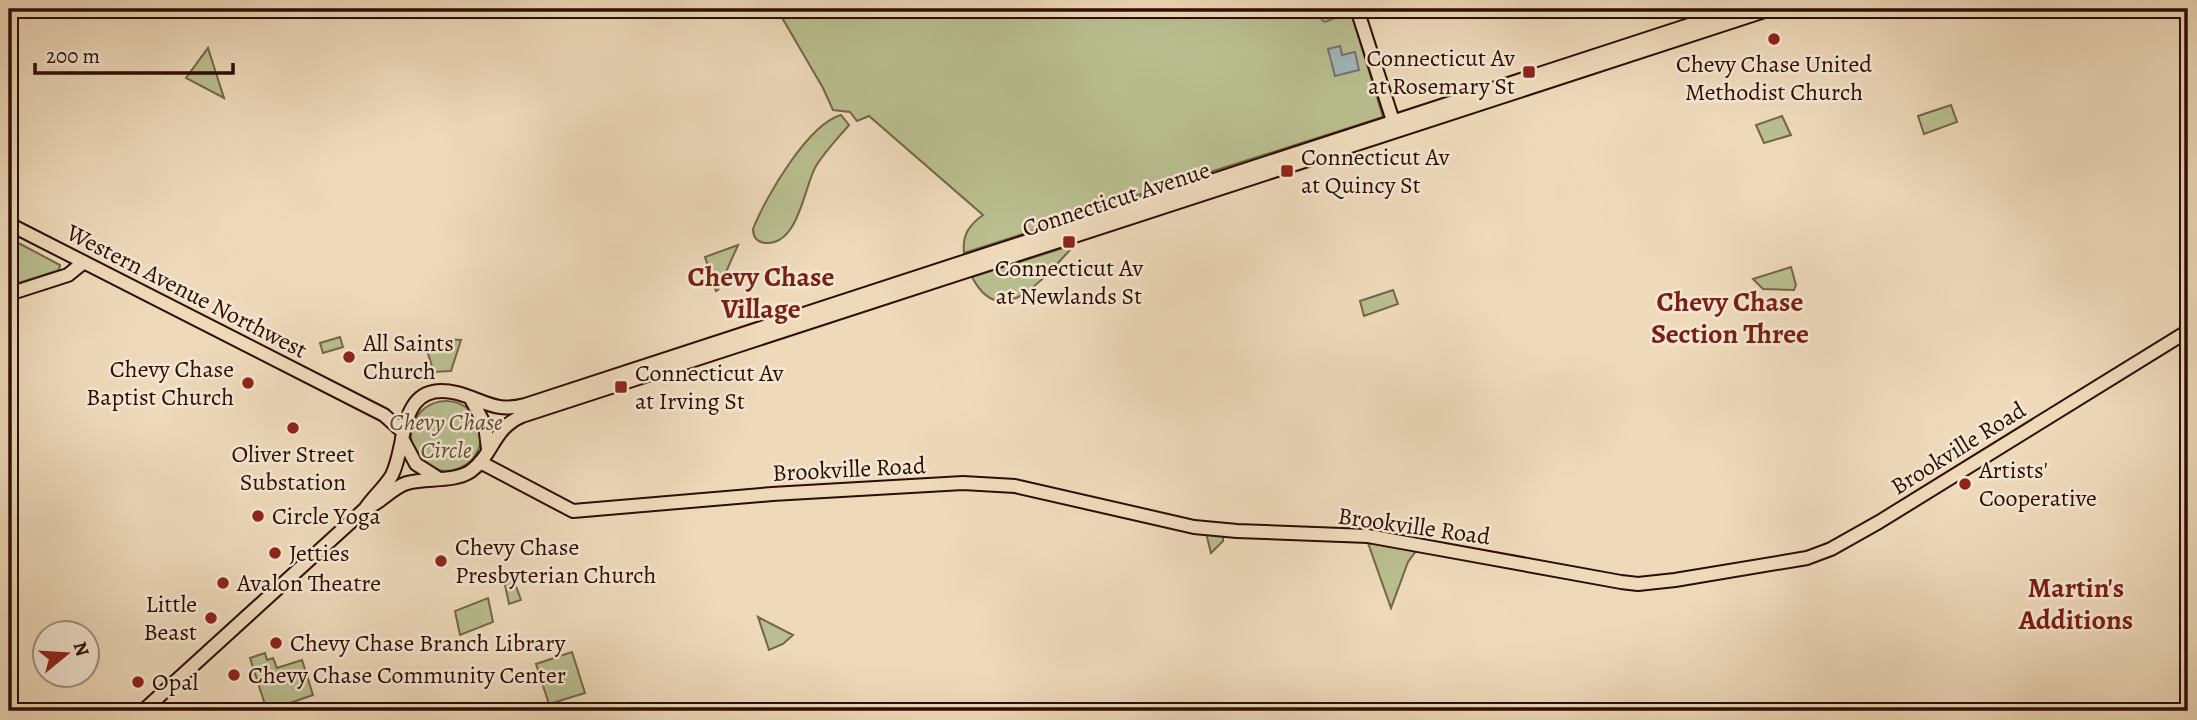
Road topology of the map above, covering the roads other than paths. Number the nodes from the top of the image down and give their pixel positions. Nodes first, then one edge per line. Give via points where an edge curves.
1 (1357, 9) edge
2 (1738, 9) edge
3 (1771, 9) edge
4 (1394, 126) junction
5 (9, 224) edge
6 (84, 262) junction
7 (9, 294) edge
8 (2188, 331) edge
9 (471, 398) junction
10 (411, 409) junction
11 (384, 415) junction
12 (402, 435) junction
13 (488, 449) junction
14 (480, 462) junction
15 (438, 478) junction
16 (365, 509) junction
17 (144, 711) edge

1 - 4 main road
2 - 4 main road, Connecticut Avenue
3 - 4 main road, Connecticut Avenue
4 - 9 main road, Connecticut Avenue via 525,405 500,408
4 - 13 main road, Connecticut Avenue via 526,414 504,426
5 - 6 main road, Western Avenue Northwest
6 - 7 main road via 68,275
6 - 11 main road, Western Avenue Northwest
8 - 14 main road, Brookville Road via 1831,549 1807,558 1653,583 1621,582 1368,536 1194,527 992,483 772,494 573,511
9 - 10 main road via 435,393
9 - 13 main road via 485,425
10 - 11 main road
10 - 12 main road
11 - 12 main road, Western Avenue Northwest
12 - 15 main road via 416,464
12 - 16 main road via 393,473
13 - 14 main road
14 - 15 main road via 458,477
15 - 16 main road via 400,485
16 - 17 main road

